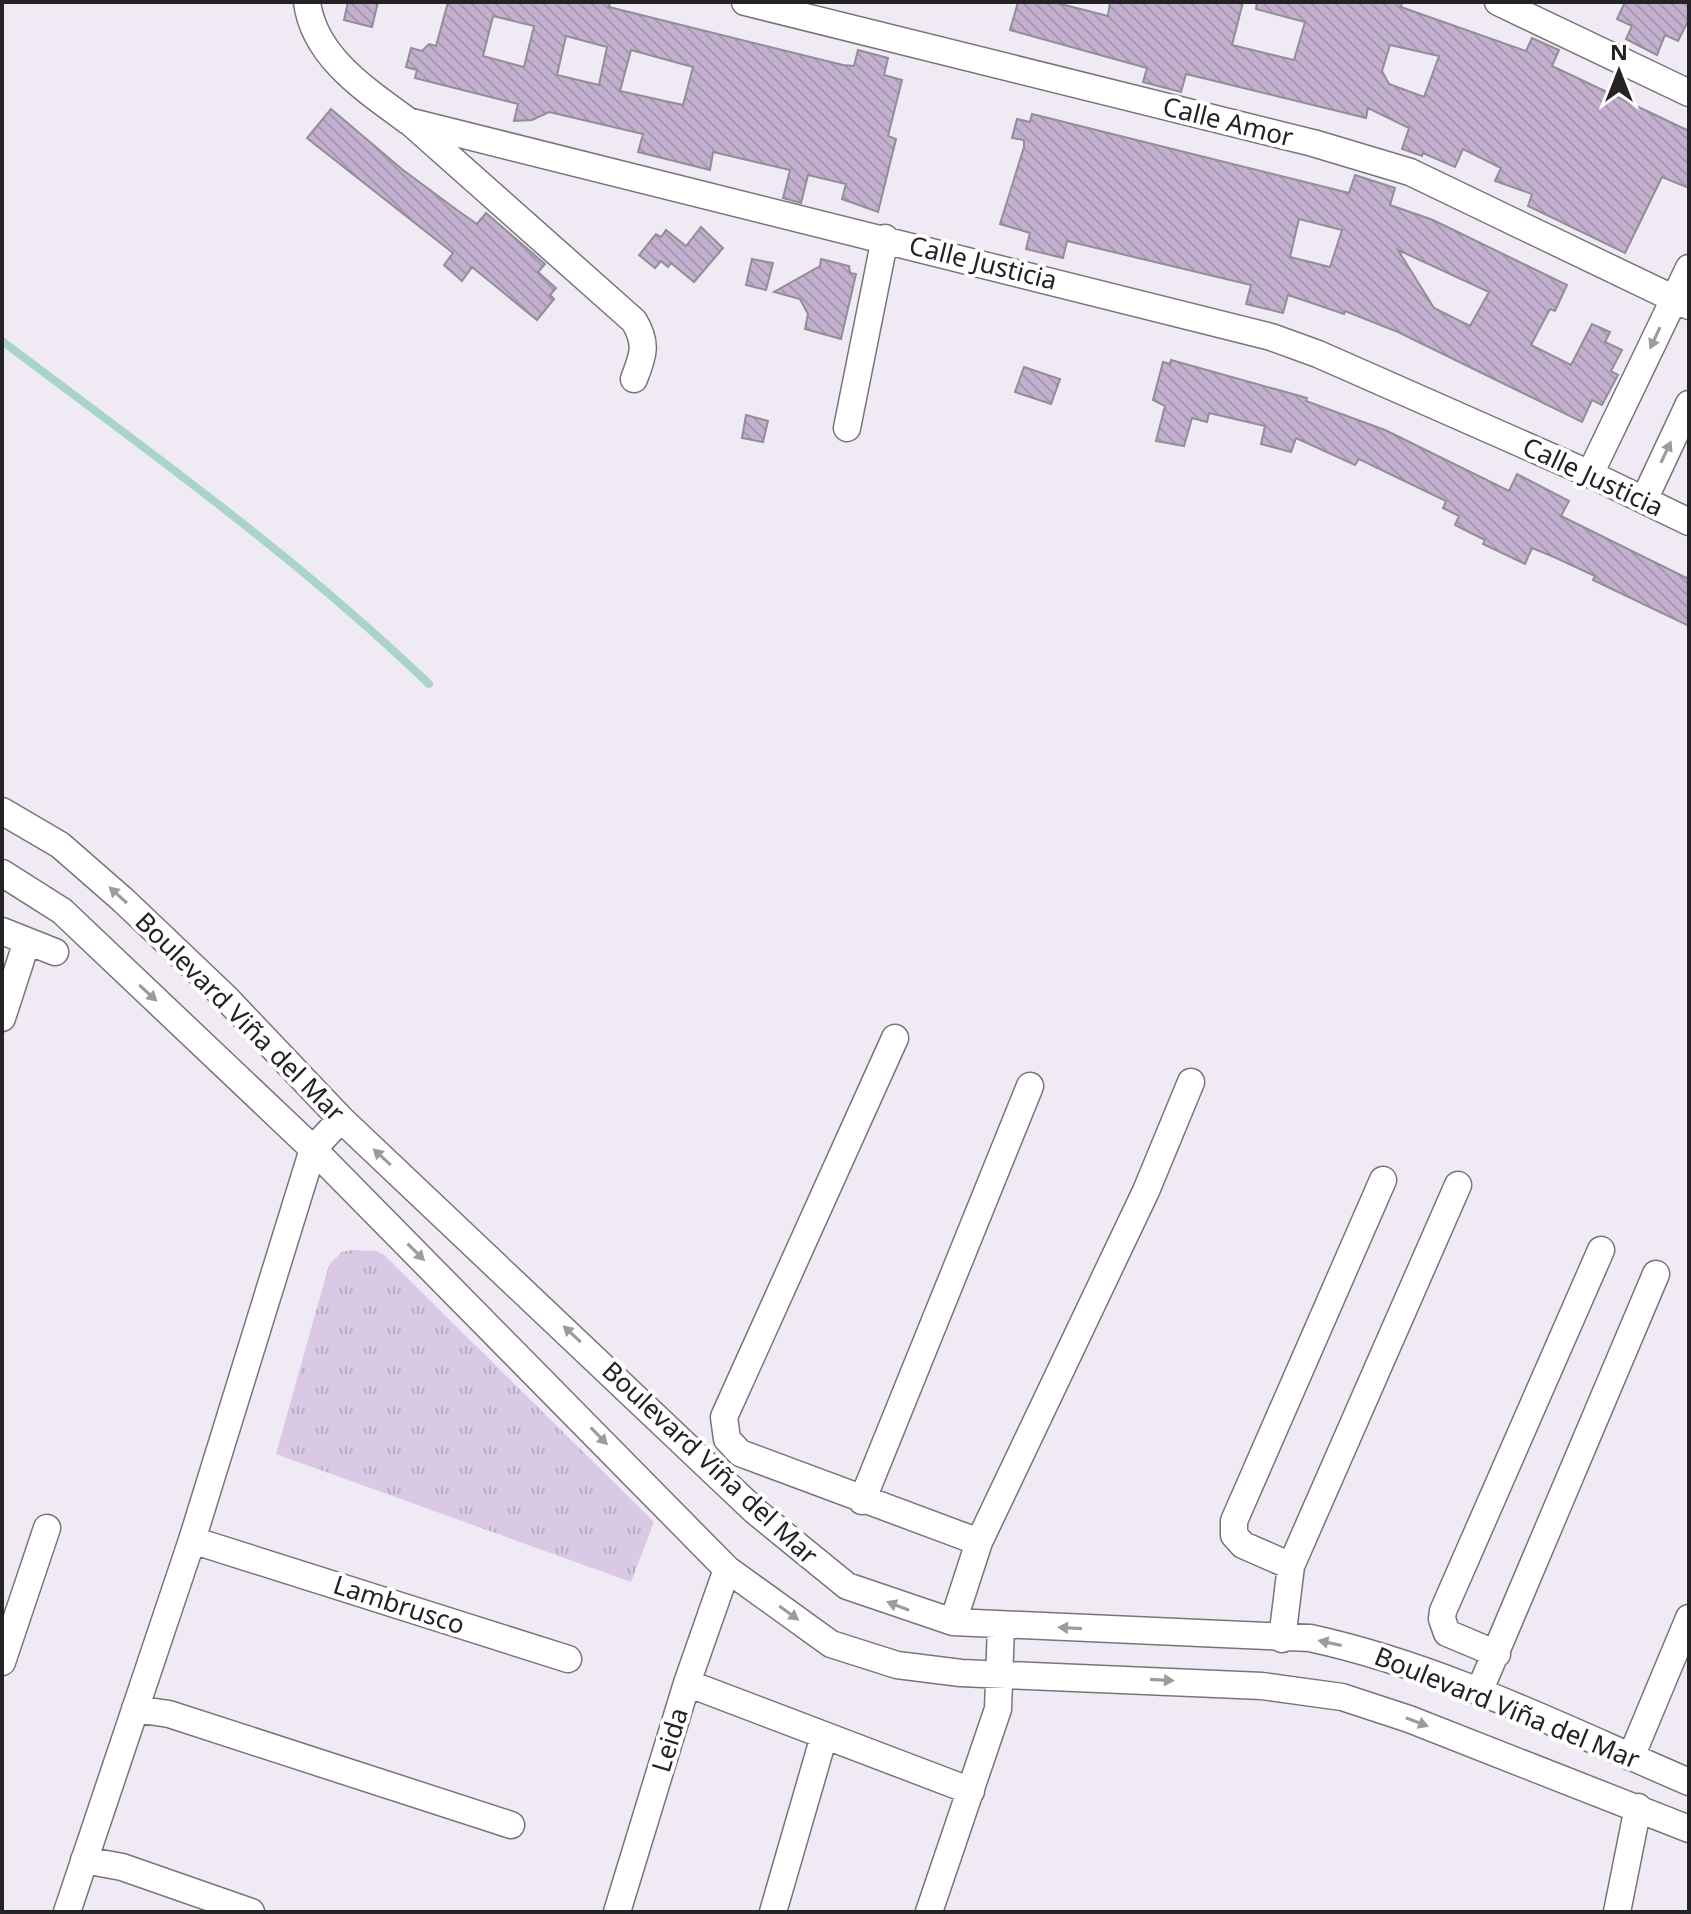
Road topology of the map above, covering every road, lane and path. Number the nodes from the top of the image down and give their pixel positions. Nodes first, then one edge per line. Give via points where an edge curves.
1 (307, 2) edge
2 (745, 2) edge
3 (1498, 2) edge
4 (1689, 93) edge
5 (408, 121) junction
6 (885, 238) junction
7 (1689, 268) edge
8 (1682, 302) edge
9 (634, 379) dead end
10 (1689, 404) edge
11 (847, 428) dead end
12 (1590, 474) junction
13 (1644, 500) junction
14 (1689, 522) edge
15 (2, 811) edge
16 (2, 873) edge
17 (2, 931) edge
18 (27, 941) junction
19 (55, 952) dead end
20 (2, 1018) edge
21 (895, 1038) dead end
22 (1191, 1082) dead end
23 (1030, 1086) dead end
24 (341, 1119) junction
25 (313, 1149) junction
26 (1383, 1180) dead end
27 (1458, 1185) dead end
28 (1601, 1250) dead end
29 (1656, 1274) dead end
30 (862, 1501) junction
31 (47, 1528) dead end
32 (192, 1540) junction
33 (979, 1542) junction
34 (1291, 1566) junction
35 (727, 1569) junction
36 (1689, 1618) edge
37 (953, 1622) junction
38 (1001, 1626) junction
39 (1282, 1639) junction
40 (1497, 1654) junction
41 (568, 1659) dead end
42 (2, 1662) edge
43 (1000, 1676) junction
44 (687, 1683) junction
45 (1479, 1692) junction
46 (135, 1709) junction
47 (824, 1736) junction
48 (1631, 1757) junction
49 (1689, 1782) edge
50 (971, 1791) junction
51 (1638, 1807) junction
52 (511, 1825) dead end
53 (1689, 1829) edge
54 (84, 1860) junction
55 (67, 1912) edge
56 (251, 1912) edge
57 (617, 1912) edge
58 (773, 1912) edge
59 (929, 1912) edge
60 (1617, 1912) edge

1 - 5 street, Calle Justicia via 310,24 348,77
2 - 8 street, Calle Amor via 1313,143 1410,172
3 - 4 street
5 - 6 street, Calle Justicia
5 - 9 street via 634,321 645,351
6 - 11 street
6 - 12 street, Calle Justicia via 1271,337
7 - 8 street
8 -> 12 street
13 -> 10 street
12 - 13 street, Calle Justicia
13 - 14 street, Calle Justicia
24 -> 15 street, Boulevard Viña del Mar via 123,900 60,845
16 -> 25 street, Boulevard Viña del Mar via 62,911
17 - 18 street
18 - 19 street
18 - 20 street
21 - 30 street via 724,1417 727,1439 740,1453
22 - 33 street via 1146,1191
23 - 30 street
24 - 25 street
37 -> 24 street, Boulevard Viña del Mar via 847,1586 767,1521
25 - 32 street
25 -> 35 street, Boulevard Viña del Mar
26 - 34 street via 1234,1521 1234,1535 1243,1545
27 - 34 street
28 - 40 street via 1443,1611 1447,1633
29 - 40 street
30 - 33 street
31 - 42 street
32 - 41 street, Lambrusco
32 - 46 street
33 - 37 street
34 - 39 street
35 -> 43 street, Boulevard Viña del Mar via 831,1644 897,1665
35 - 44 street, Leida
36 - 48 street
37 - 38 street, Boulevard Viña del Mar
39 -> 38 street, Boulevard Viña del Mar
38 - 43 street
45 -> 39 street, Boulevard Viña del Mar via 1357,1648 1310,1638
40 - 45 street
43 - 50 street via 998,1709
43 -> 51 street, Boulevard Viña del Mar via 1247,1685 1342,1697
44 - 47 street
44 - 57 street, Leida
45 - 48 street, Boulevard Viña del Mar
46 - 52 street via 169,1714
46 - 54 street
47 - 50 street
47 - 58 street
48 - 49 street, Boulevard Viña del Mar
50 - 59 street
51 - 53 street, Boulevard Viña del Mar
51 - 60 street
54 - 55 street
54 - 56 street via 122,1867

